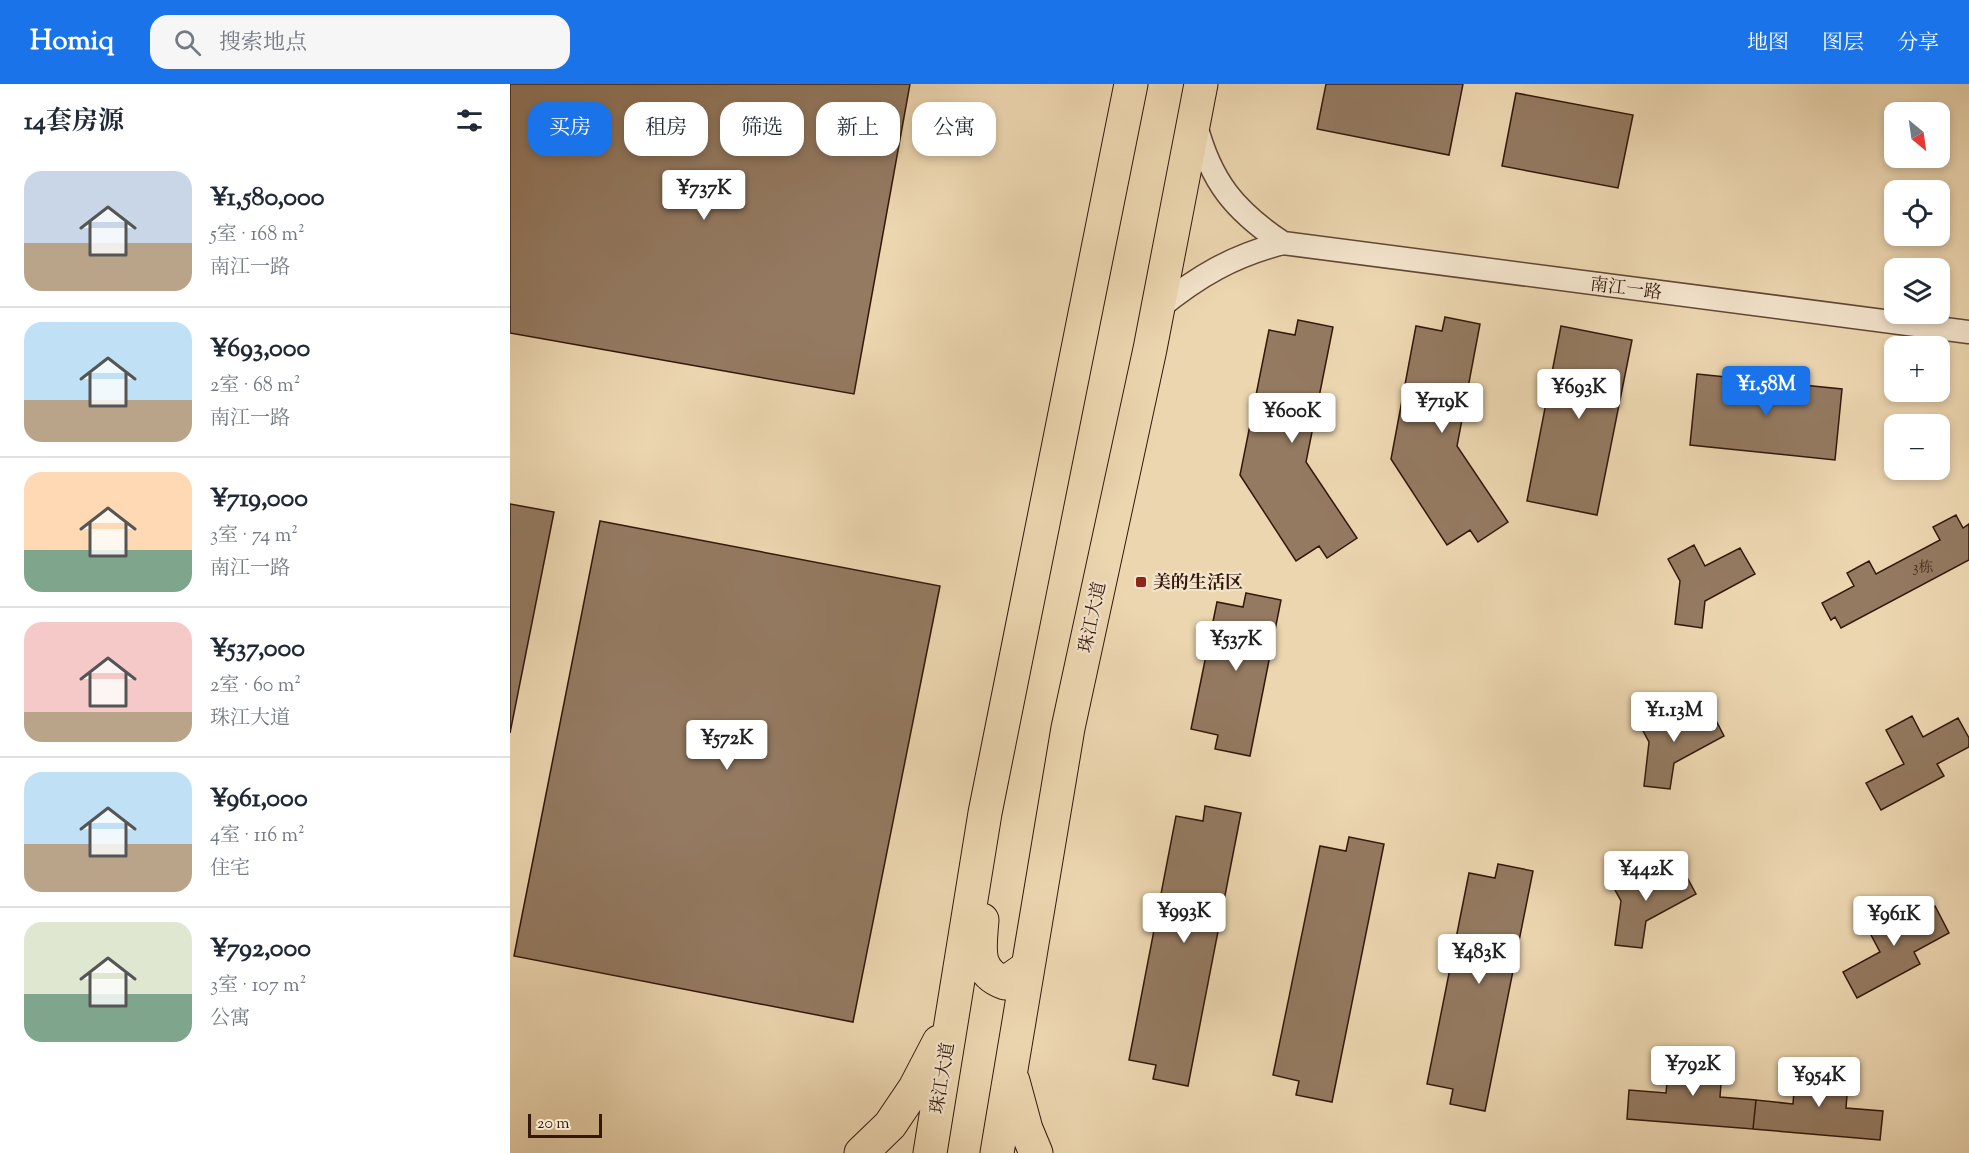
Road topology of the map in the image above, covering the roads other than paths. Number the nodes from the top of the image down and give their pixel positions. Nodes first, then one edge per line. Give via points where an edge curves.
1 (1131, 84) edge
2 (1201, 84) edge
3 (1194, 118) junction
4 (1283, 243) junction
5 (1158, 309) junction
6 (1969, 332) edge
7 (981, 837) junction
8 (1028, 967) junction
9 (951, 1019) junction
10 (1010, 1071) junction
11 (861, 1153) edge
12 (930, 1153) edge
13 (997, 1153) edge
14 (1036, 1153) edge

1 - 7 main road, 珠江大道
2 - 3 main road, 珠江大道
3 - 4 street via 1207,158 1234,203
3 - 5 main road, 珠江大道
4 - 5 street via 1229,261 1180,290
4 - 6 street, 南江一路
5 - 8 main road, 珠江大道 via 1068,728
7 - 8 main road via 985,888 979,957 993,979 1005,983
7 - 9 main road, 珠江大道
8 - 10 main road, 珠江大道
9 - 11 main road via 915,1088 890,1125
9 - 12 main road, 珠江大道
10 - 13 main road, 珠江大道
10 - 14 main road

